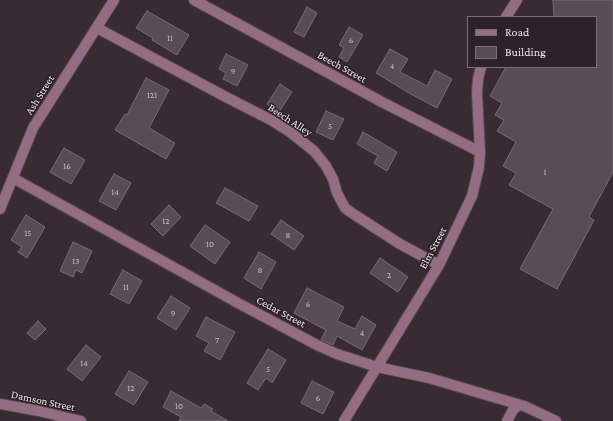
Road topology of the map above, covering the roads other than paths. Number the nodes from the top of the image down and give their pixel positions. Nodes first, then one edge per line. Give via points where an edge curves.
1 (114, 0) edge
2 (194, 0) edge
3 (517, 0) edge
4 (507, 16) edge
5 (97, 28) junction
6 (481, 68) edge
7 (480, 152) junction
8 (13, 178) junction
9 (0, 209) edge
10 (439, 265) junction
11 (377, 367) junction
12 (0, 404) edge
13 (519, 405) junction
14 (81, 421) edge
15 (344, 421) edge
16 (507, 421) edge
17 (556, 421) edge

1 - 5 street, Ash Street
2 - 7 street, Beech Street
3 - 4 street
5 - 8 street, Ash Street via 35,124
5 - 10 street, Beech Alley via 290,132 314,151 326,166 345,208 400,244
6 - 7 street, Elm Street via 477,93
7 - 10 street, Elm Street via 472,196
8 - 9 street, Ash Street
8 - 11 street, Cedar Street via 317,345
10 - 11 street, Elm Street
11 - 13 street, Cedar Street via 429,378
11 - 15 street, Elm Street
12 - 14 street, Damson Street via 39,410
13 - 16 street
13 - 17 street, Cedar Street

